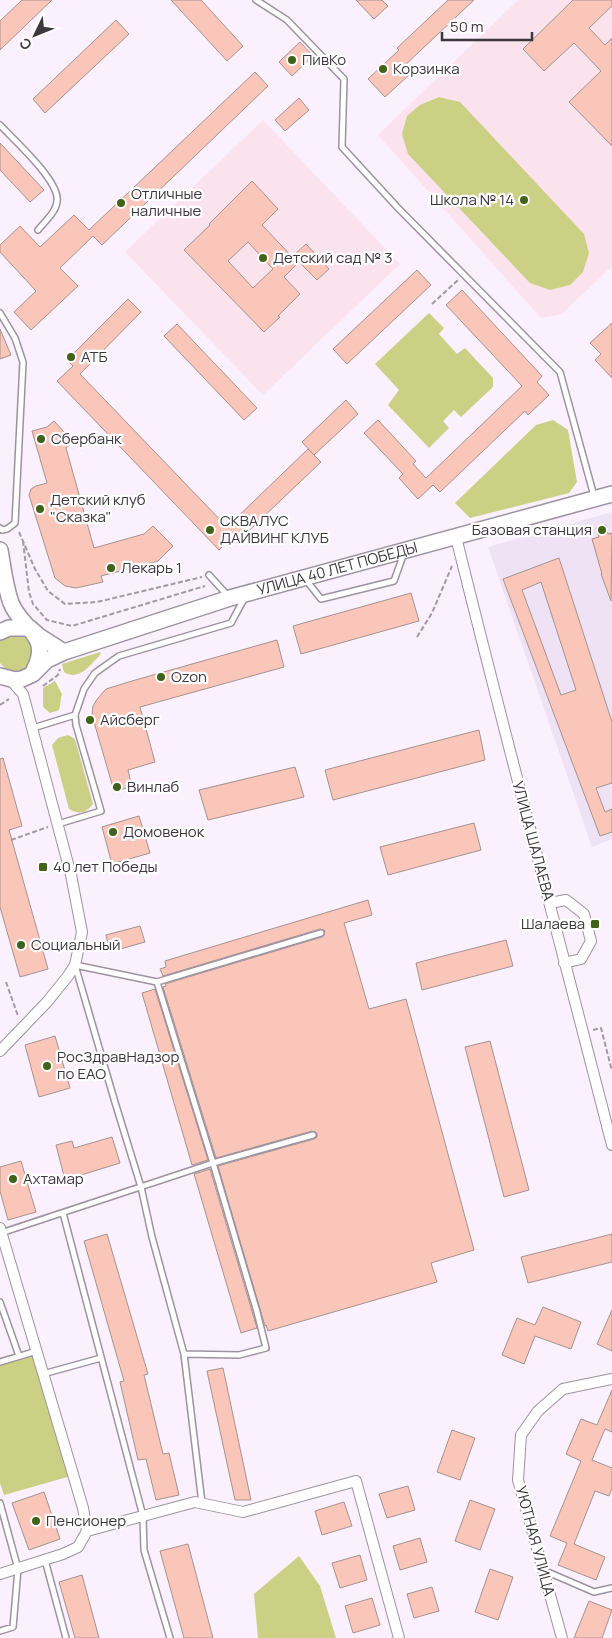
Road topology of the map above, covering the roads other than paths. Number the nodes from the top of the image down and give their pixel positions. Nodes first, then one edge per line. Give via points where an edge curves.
1 (256, 0) edge
2 (0, 125) edge
3 (38, 230) dead end
4 (0, 313) edge
5 (612, 494) edge
6 (595, 499) junction
7 (0, 528) edge
8 (458, 543) junction
9 (0, 550) edge
10 (405, 550) junction
11 (209, 575) road end
12 (304, 578) junction
13 (246, 594) junction
14 (230, 598) junction
15 (30, 628) junction
16 (0, 632) edge
17 (64, 652) junction
18 (33, 674) junction
19 (3, 675) edge
20 (23, 694) junction
21 (75, 716) junction
22 (32, 729) junction
23 (58, 824) junction
24 (550, 903) junction
25 (321, 933) dead end
26 (564, 963) junction
27 (75, 965) junction
28 (156, 982) junction
29 (0, 1051) edge
30 (313, 1135) dead end
31 (612, 1145) edge
32 (213, 1163) junction
33 (141, 1187) junction
34 (63, 1213) junction
35 (1, 1230) edge
36 (0, 1302) edge
37 (37, 1351) junction
38 (184, 1354) junction
39 (19, 1356) junction
40 (101, 1358) junction
41 (0, 1362) edge
42 (44, 1374) junction
43 (612, 1379) edge
44 (0, 1503) edge
45 (202, 1503) junction
46 (143, 1516) junction
47 (87, 1531) junction
48 (45, 1560) junction
49 (18, 1569) junction
50 (543, 1569) junction
51 (0, 1574) edge
52 (612, 1588) edge
53 (0, 1631) edge
54 (66, 1638) edge
55 (170, 1638) edge
56 (400, 1638) edge
57 (562, 1638) edge

1 - 6 lane via 287,20 344,80 342,147 560,372
2 - 3 lane via 52,184 57,198 55,209
4 - 7 lane via 15,338 23,362 15,523 7,529
5 - 6 main road, УЛИЦА 40 ЛЕТ ПОБЕДЫ
6 - 8 main road, УЛИЦА 40 ЛЕТ ПОБЕДЫ
8 - 10 main road, УЛИЦА 40 ЛЕТ ПОБЕДЫ
8 - 24 street, УЛИЦА ШАЛАЕВА
9 - 15 main road via 12,605
10 - 12 main road, УЛИЦА 40 ЛЕТ ПОБЕДЫ
10 - 12 lane via 394,581 321,599
11 - 14 lane
12 - 13 main road, УЛИЦА 40 ЛЕТ ПОБЕДЫ
13 - 14 main road, УЛИЦА 40 ЛЕТ ПОБЕДЫ
13 - 21 lane via 231,623 119,656 95,673 84,689
14 - 17 main road, УЛИЦА 40 ЛЕТ ПОБЕДЫ
15 - 16 main road via 8,628
15 - 17 main road
15 - 18 main road via 41,649
17 - 18 main road, УЛИЦА 40 ЛЕТ ПОБЕДЫ via 47,660
18 - 19 main road via 15,680
18 - 20 street
19 - 20 street
20 - 22 street
21 - 22 lane
21 - 23 lane via 101,811
22 - 23 street
23 - 27 street via 82,932
24 - 26 street, УЛИЦА ШАЛАЕВА
24 - 26 street via 566,900 584,914 591,941 581,958
25 - 28 lane
26 - 31 street, УЛИЦА ШАЛАЕВА
27 - 28 lane
27 - 29 street via 47,1002
27 - 33 lane
28 - 32 lane
30 - 32 lane
32 - 33 lane
32 - 38 lane via 266,1348 239,1355
33 - 34 lane
33 - 38 lane
34 - 35 lane
34 - 40 lane
35 - 37 street
36 - 39 lane
37 - 39 lane
37 - 42 street
38 - 45 lane
39 - 41 lane
40 - 42 lane
40 - 46 lane
42 - 47 street
43 - 50 street, УЮТНАЯ УЛИЦА via 563,1389 538,1411 521,1435 518,1480
44 - 49 lane
45 - 46 street
45 - 56 street via 243,1512 356,1481
46 - 47 street
46 - 55 lane via 144,1550
47 - 48 street via 78,1547
48 - 49 street
48 - 54 lane
49 - 51 street
49 - 53 lane via 13,1627
50 - 52 lane via 594,1592
50 - 57 street, УЮТНАЯ УЛИЦА

